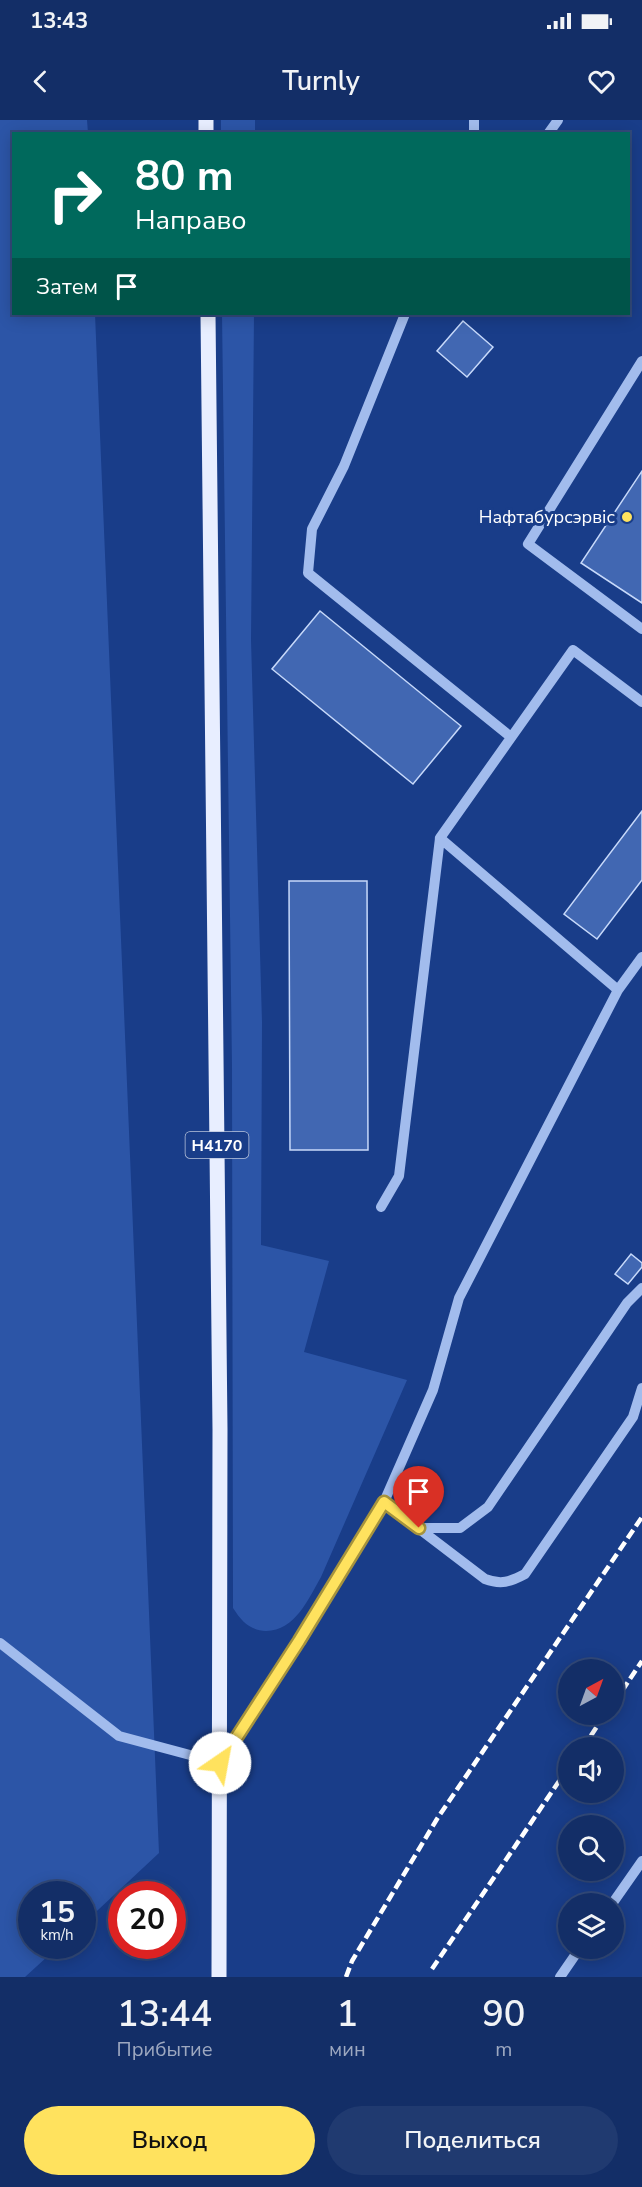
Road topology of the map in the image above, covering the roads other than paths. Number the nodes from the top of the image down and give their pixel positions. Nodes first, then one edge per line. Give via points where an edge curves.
1 (208, 315) edge
2 (405, 315) edge
3 (409, 315) edge
4 (400, 327) junction
5 (642, 362) edge
6 (642, 629) edge
7 (642, 702) edge
8 (511, 737) junction
9 (440, 838) junction
10 (642, 957) edge
11 (618, 990) junction
12 (381, 1207) dead end
13 (642, 1288) edge
14 (642, 1388) edge
15 (384, 1502) junction
16 (419, 1528) junction
17 (0, 1643) edge
18 (220, 1763) junction
19 (642, 1862) edge
20 (638, 1875) edge
21 (622, 1893) edge
22 (572, 1959) edge
23 (219, 1977) edge
24 (560, 1977) edge

1 - 18 main road, Н4170
2 - 4 street
3 - 4 street
4 - 8 street via 344,466 312,529 308,573
5 - 6 street via 528,544
7 - 8 street via 573,650
8 - 9 street
9 - 11 street
9 - 12 street via 399,1176
10 - 11 street
11 - 15 street via 459,1298 433,1390
13 - 16 street via 627,1303 488,1507 460,1528
14 - 16 street via 633,1418 525,1574 509,1582 485,1579
15 - 16 street
15 - 18 street
17 - 18 street via 119,1736
18 - 23 main road, Н4170
19 - 20 street
20 - 21 street
22 - 24 street

